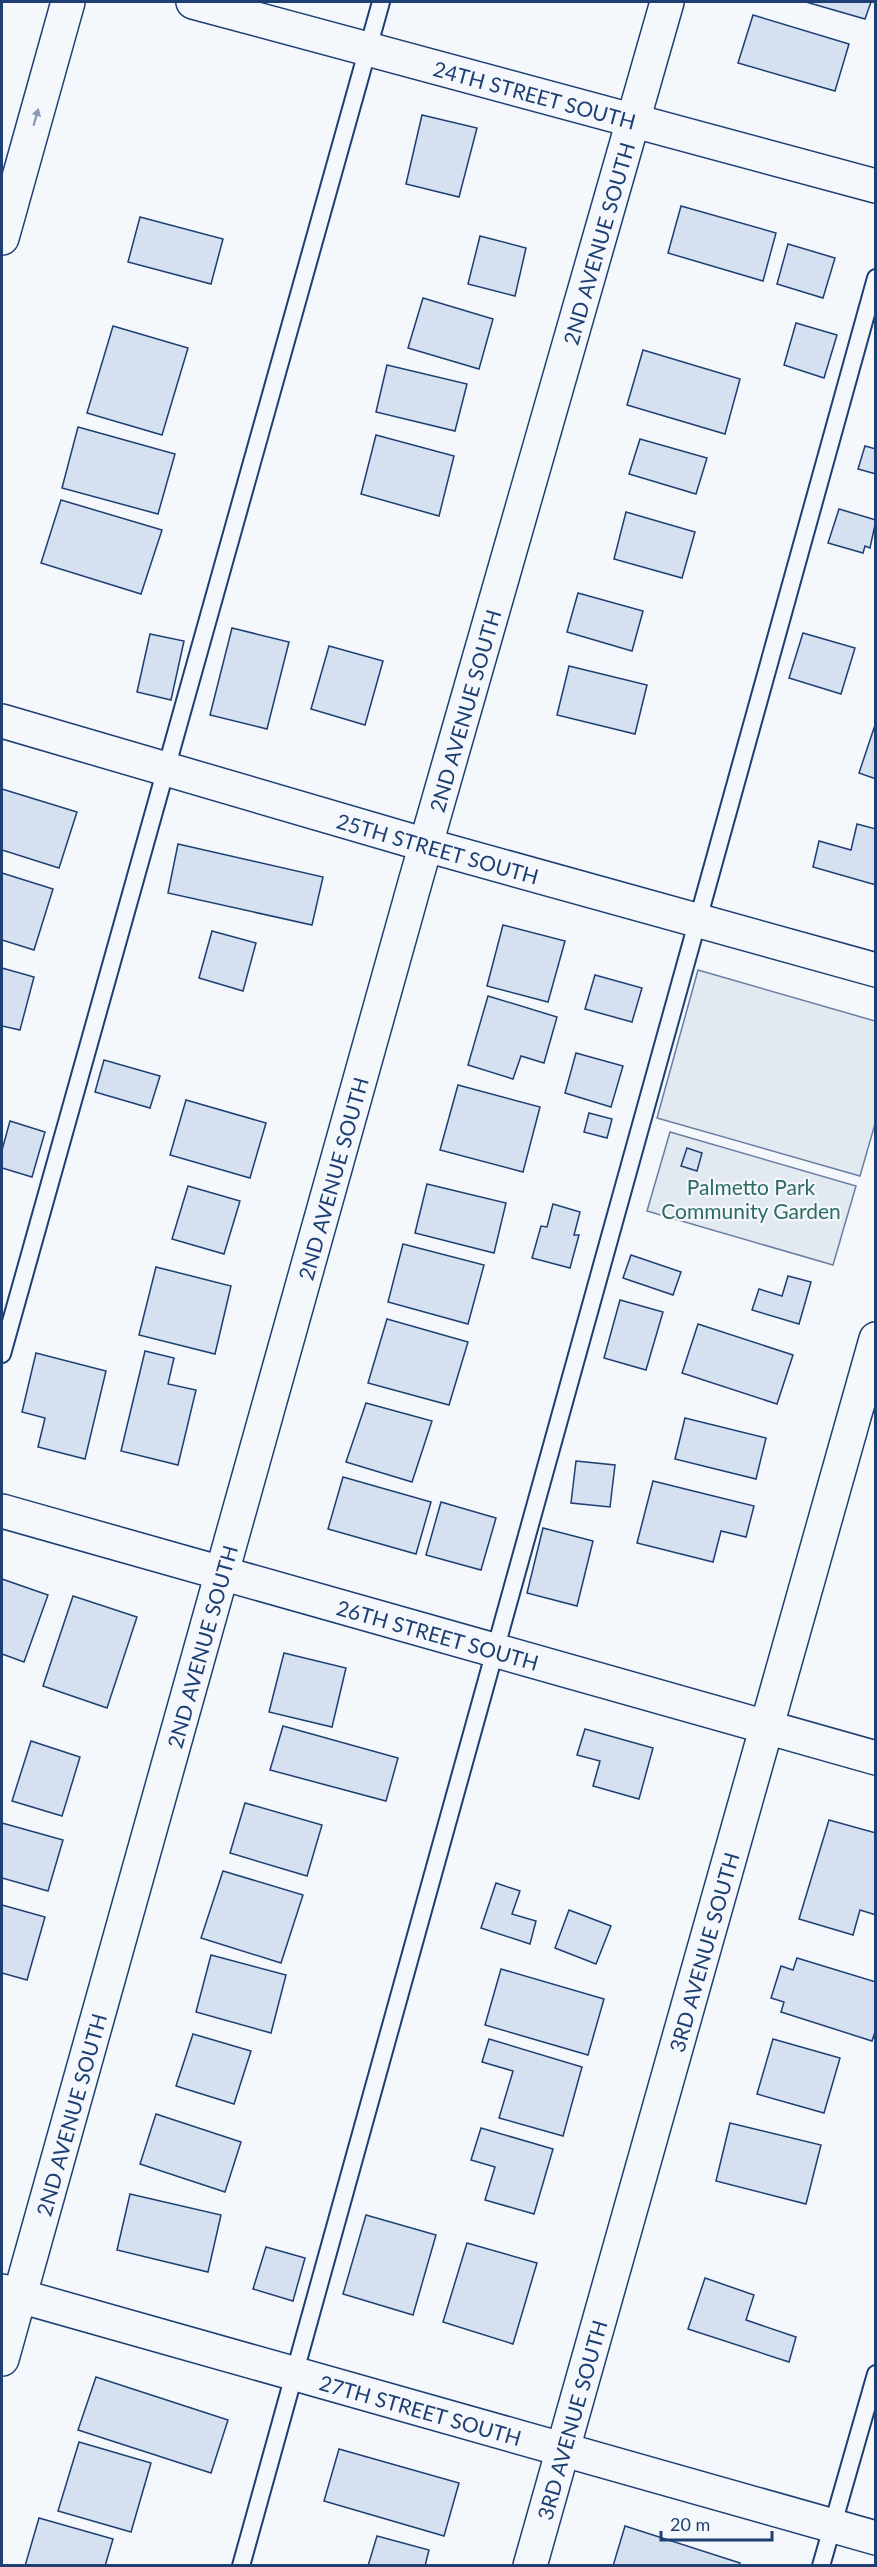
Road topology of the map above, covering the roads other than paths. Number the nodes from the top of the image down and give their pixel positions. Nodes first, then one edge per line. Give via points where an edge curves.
1 (68, 2) edge
2 (193, 2) edge
3 (381, 2) edge
4 (668, 2) edge
5 (368, 48) junction
6 (634, 119) junction
7 (876, 186) edge
8 (2, 238) edge
9 (876, 278) edge
10 (2, 721) edge
11 (165, 769) junction
12 (426, 845) junction
13 (699, 921) junction
14 (876, 969) edge
15 (876, 1339) edge
16 (2, 1354) edge
17 (2, 1511) edge
18 (221, 1573) junction
19 (493, 1650) junction
20 (767, 1728) junction
21 (876, 1758) edge
22 (10, 2294) edge
23 (2, 2359) edge
24 (294, 2374) junction
25 (876, 2374) edge
26 (562, 2450) junction
27 (832, 2526) junction
28 (876, 2538) edge
29 (241, 2565) edge
30 (530, 2565) edge
31 (821, 2565) edge

8 -> 1 street
2 - 5 street, 24TH STREET SOUTH
3 - 5 lane
4 - 6 street, 2ND AVENUE SOUTH
5 - 6 street, 24TH STREET SOUTH
5 - 11 lane
6 - 7 street, 24TH STREET SOUTH
6 - 12 street, 2ND AVENUE SOUTH
9 - 13 lane
10 - 11 street, 25TH STREET SOUTH
11 - 12 street, 25TH STREET SOUTH
11 - 16 lane
12 - 13 street, 25TH STREET SOUTH
12 - 18 street, 2ND AVENUE SOUTH
13 - 14 street, 25TH STREET SOUTH
13 - 19 lane
15 - 20 street, 3RD AVENUE SOUTH
17 - 18 street, 26TH STREET SOUTH
18 - 19 street, 26TH STREET SOUTH
18 - 22 street, 2ND AVENUE SOUTH
19 - 20 street, 26TH STREET SOUTH
19 - 24 lane
20 - 21 street, 26TH STREET SOUTH
20 - 26 street, 3RD AVENUE SOUTH
22 - 23 street, 2ND AVENUE SOUTH
22 - 24 street, 27TH STREET SOUTH
24 - 26 street, 27TH STREET SOUTH
24 - 29 lane
25 - 27 lane
26 - 27 street, 27TH STREET SOUTH
26 - 30 street, 3RD AVENUE SOUTH
27 - 28 street, 27TH STREET SOUTH
27 - 31 lane

